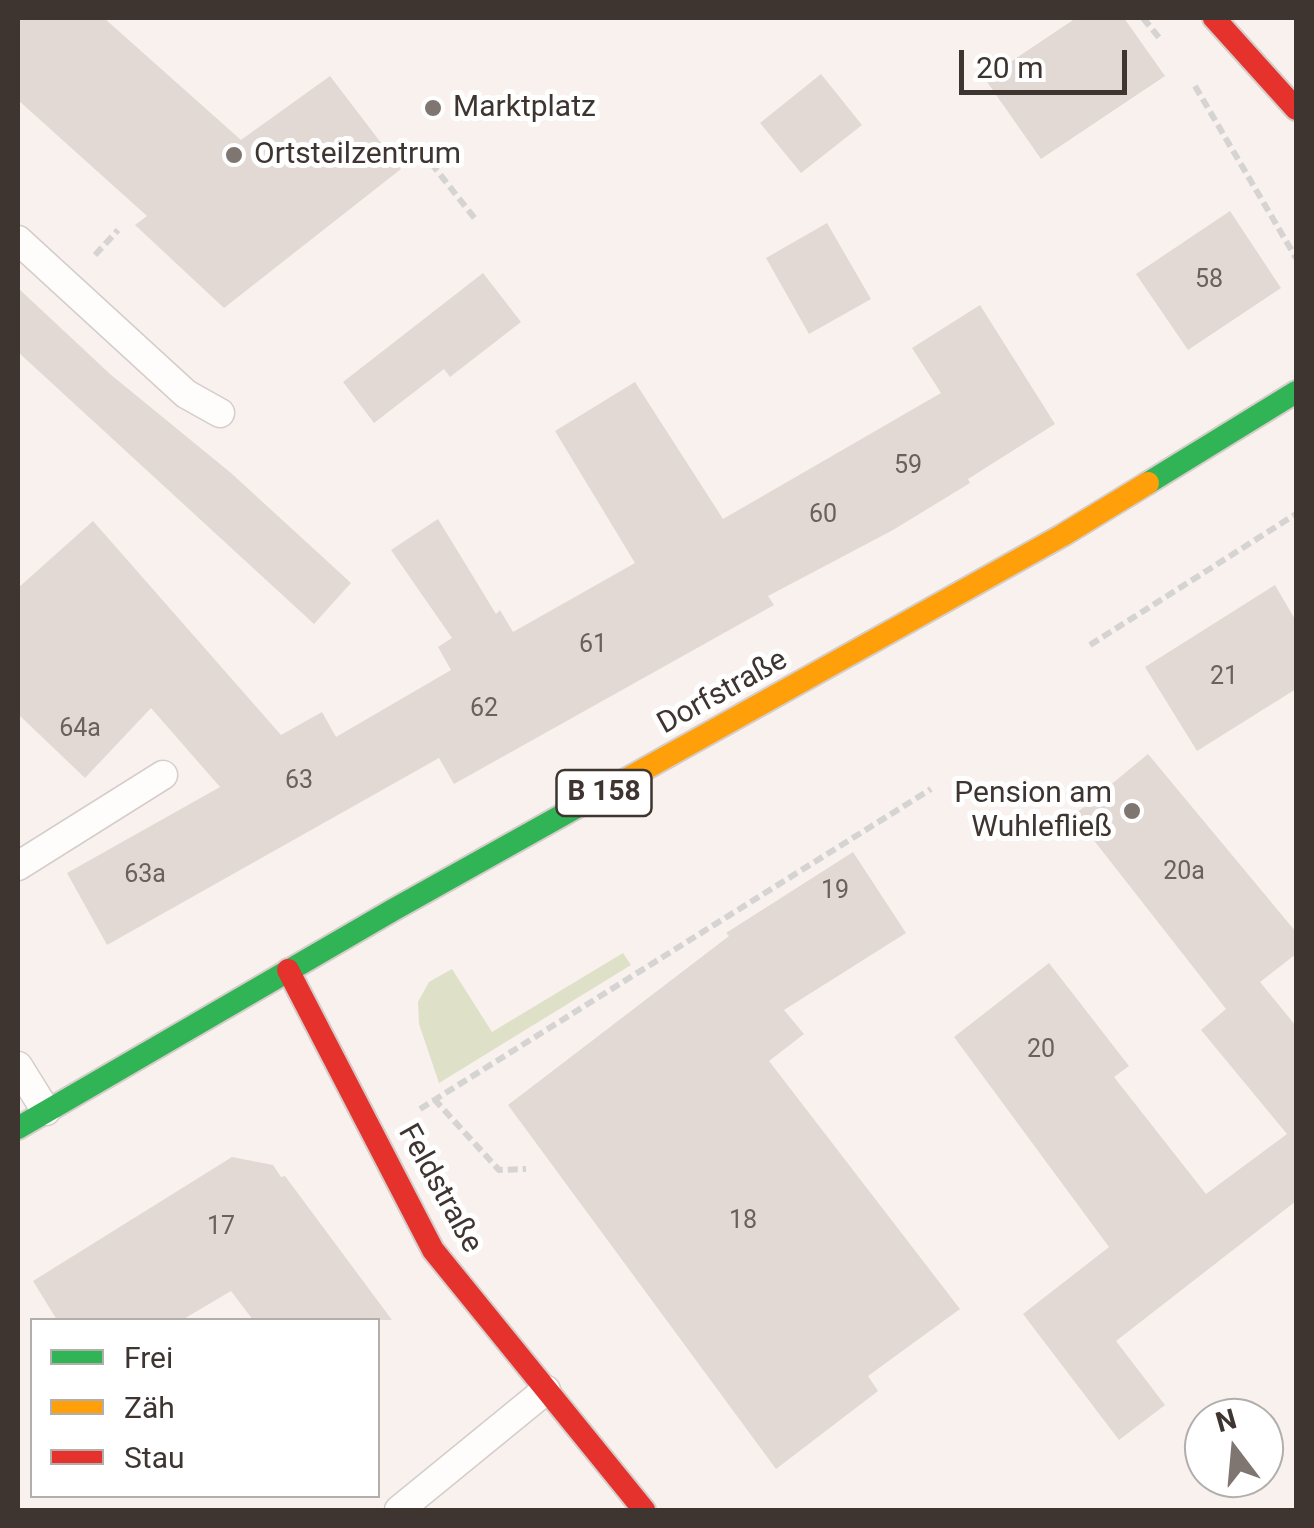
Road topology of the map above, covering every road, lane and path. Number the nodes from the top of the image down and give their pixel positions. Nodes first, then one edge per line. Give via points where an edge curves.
1 (1143, 18) edge
2 (1214, 18) edge
3 (1166, 46) dead end
4 (1189, 76) dead end
5 (1296, 109) edge
6 (431, 163) dead end
7 (476, 220) dead end
8 (18, 240) edge
9 (1296, 258) edge
10 (1296, 392) edge
11 (220, 413) dead end
12 (1296, 514) edge
13 (1090, 645) dead end
14 (163, 775) dead end
15 (932, 789) dead end
16 (18, 866) edge
17 (288, 970) junction
18 (18, 1066) edge
19 (434, 1099) junction
20 (418, 1110) dead end
21 (46, 1111) junction
22 (18, 1128) edge
23 (526, 1169) dead end
24 (546, 1390) junction
25 (399, 1510) edge
26 (644, 1510) edge

1 - 3 path
2 - 5 main road
4 - 9 path
6 - 7 path
8 - 11 lane via 186,394
10 - 17 main road, Dorfstraße / B 158 via 1063,535
12 - 13 path
14 - 16 lane
15 - 19 path
17 - 21 main road, Dorfstraße / B 158
17 - 24 main road, Feldstraße via 433,1250
18 - 21 lane
19 - 20 path
19 - 23 path via 499,1170
21 - 22 main road, Dorfstraße / B 158
24 - 25 lane
24 - 26 main road, Feldstraße

